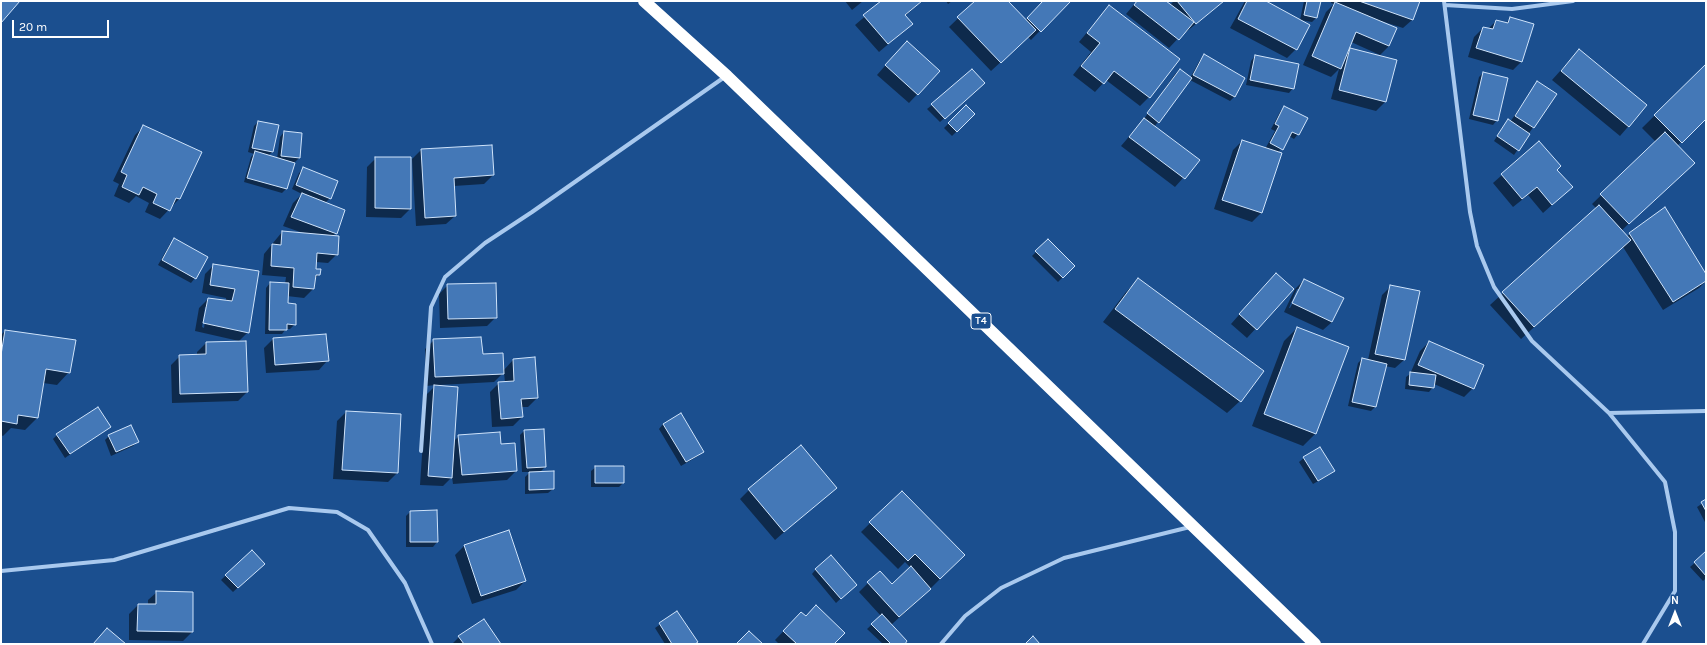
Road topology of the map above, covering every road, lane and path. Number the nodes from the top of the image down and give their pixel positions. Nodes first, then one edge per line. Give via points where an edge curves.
1 (644, 1) edge
2 (1573, 1) edge
3 (1444, 3) edge
4 (727, 76) junction
5 (1706, 411) edge
6 (1609, 413) junction
7 (421, 451) dead end
8 (1194, 526) junction
9 (1, 571) edge
10 (432, 644) edge
11 (941, 644) edge
12 (1315, 644) edge
13 (1643, 644) edge

1 - 4 highway, T4
2 - 3 street via 1512,9
3 - 6 street via 1470,212 1477,246 1494,287 1532,341
4 - 7 street via 485,243 445,277 431,307
4 - 8 highway, T4
5 - 6 street
6 - 13 street via 1665,482 1675,532 1675,590
8 - 11 street via 1064,558 1001,588 965,616
8 - 12 highway, T4
9 - 10 street via 114,560 289,508 337,512 368,530 405,582

